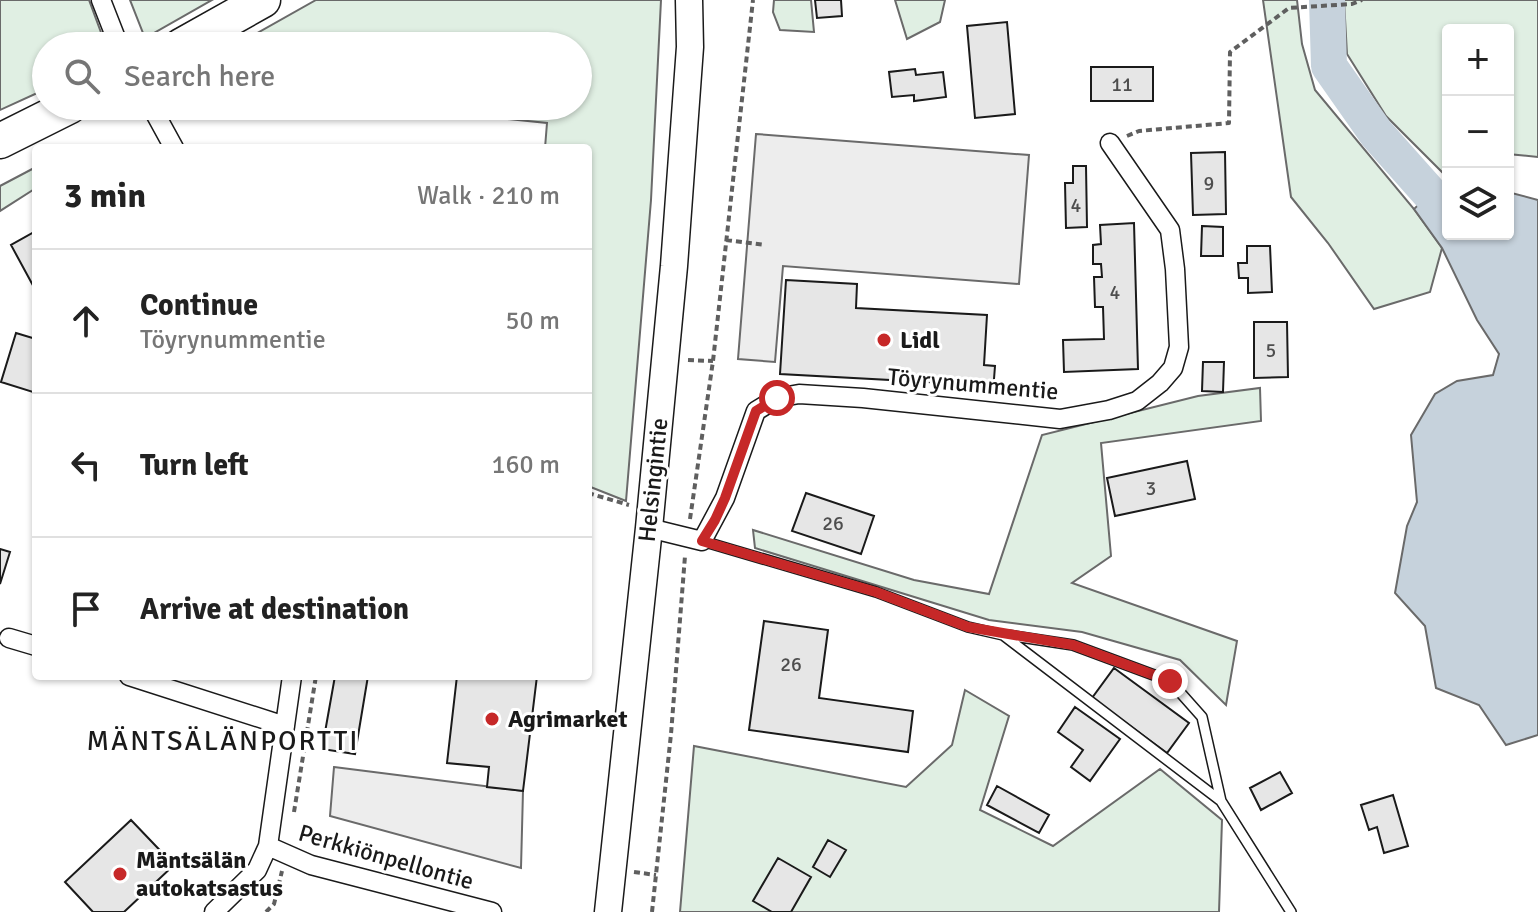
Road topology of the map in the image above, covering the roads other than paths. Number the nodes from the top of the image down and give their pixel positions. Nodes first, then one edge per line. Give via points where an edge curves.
1 (101, 0) edge
2 (263, 0) edge
3 (689, 0) edge
4 (701, 0) edge
5 (114, 32) edge
6 (206, 32) edge
7 (690, 47) junction
8 (42, 120) edge
9 (159, 120) edge
10 (0, 141) edge
11 (1110, 143) road end
12 (172, 144) edge
13 (650, 520) junction
14 (694, 539) junction
15 (1003, 635) junction
16 (9, 638) dead end
17 (32, 645) edge
18 (141, 680) edge
19 (291, 680) edge
20 (285, 726) junction
21 (1221, 801) junction
22 (268, 846) junction
23 (214, 912) edge
24 (492, 912) edge
25 (608, 912) edge
26 (1291, 912) edge

1 - 5 street
2 - 6 highway
3 - 7 main road, Helsingintie
4 - 7 main road, Helsingintie
7 - 13 main road, Helsingintie
8 - 10 highway
9 - 12 street
11 - 14 street, Töyrynummentie via 1170,230 1179,347 1173,368 1160,383 1137,401 1060,419 863,398 777,398 756,411 715,520
13 - 14 street
13 - 25 main road, Helsingintie
14 - 15 lane
15 - 21 lane
15 - 21 lane via 1073,645 1170,681 1202,717
16 - 17 street
18 - 20 street
19 - 20 street
20 - 22 street
21 - 26 lane
22 - 23 street via 257,870
22 - 24 street, Perkkiönpellontie via 311,865

